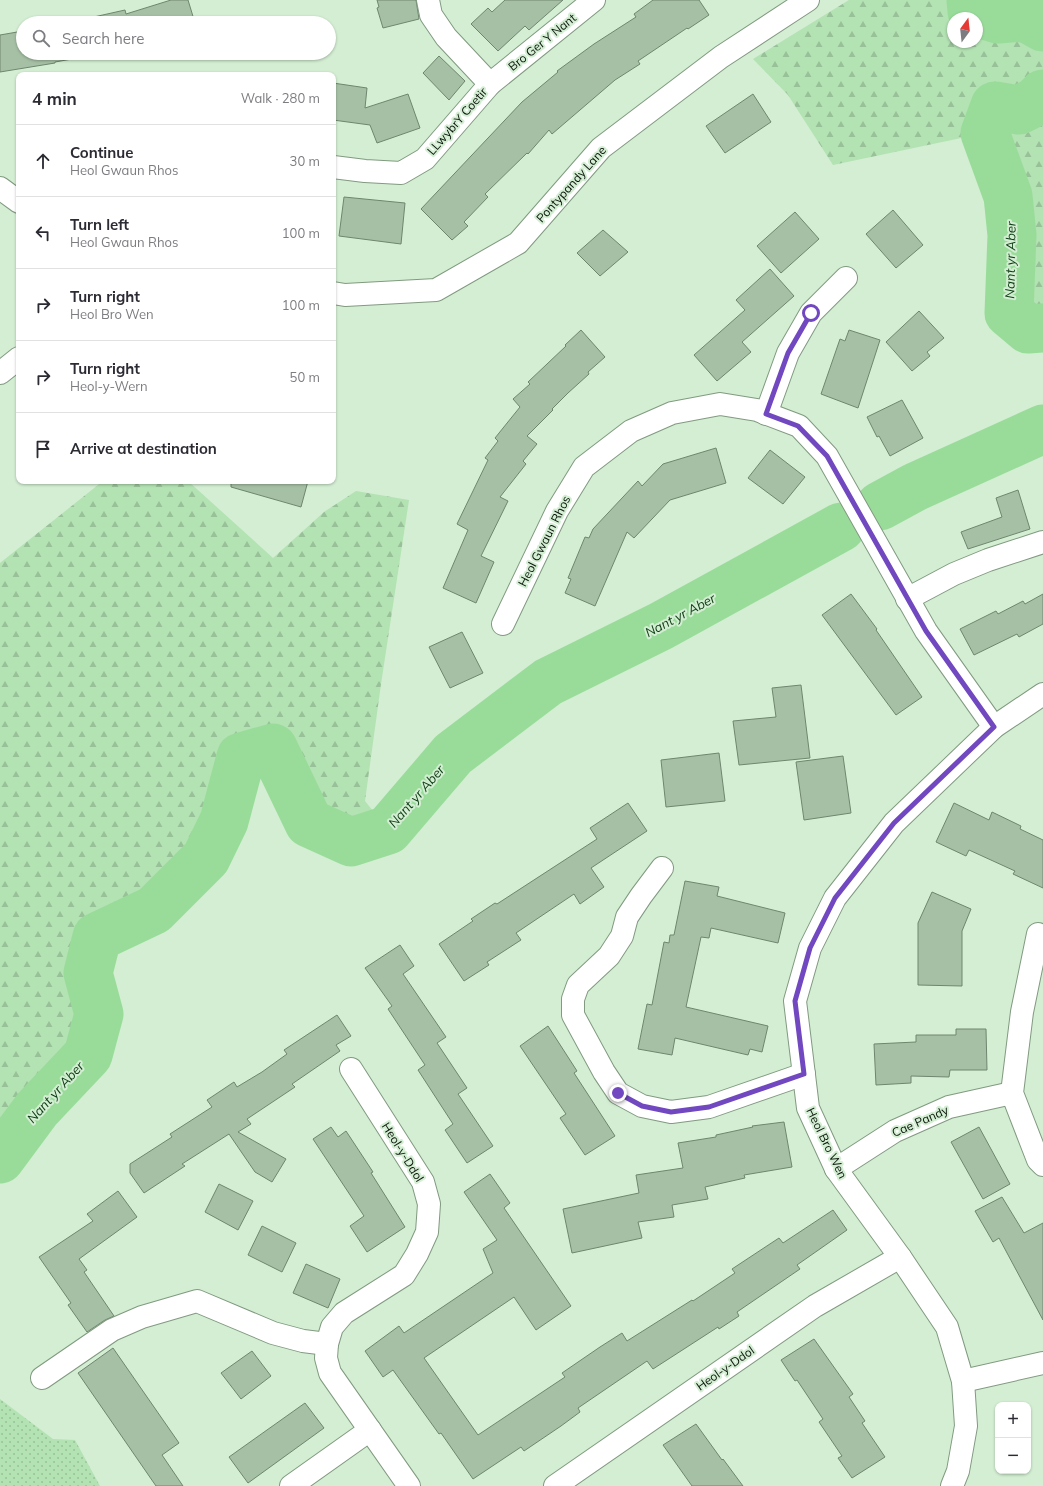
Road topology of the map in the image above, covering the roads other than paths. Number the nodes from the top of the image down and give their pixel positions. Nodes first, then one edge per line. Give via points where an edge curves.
1 (428, 0) edge
2 (594, 0) edge
3 (808, 0) edge
4 (490, 84) junction
5 (336, 167) edge
6 (0, 188) edge
7 (16, 200) edge
8 (846, 278) dead end
9 (336, 294) edge
10 (16, 360) edge
11 (0, 373) edge
12 (766, 414) junction
13 (1043, 542) edge
14 (907, 599) junction
15 (503, 624) dead end
16 (1043, 694) edge
17 (994, 727) junction
18 (662, 868) dead end
19 (1038, 934) dead end
20 (351, 1069) dead end
21 (804, 1074) junction
22 (1012, 1093) junction
23 (1041, 1162) edge
24 (836, 1169) junction
25 (900, 1257) junction
26 (327, 1344) junction
27 (1043, 1363) edge
28 (42, 1378) dead end
29 (963, 1380) junction
30 (370, 1430) junction
31 (291, 1486) edge
32 (409, 1486) edge
33 (555, 1486) edge
34 (952, 1486) edge

1 - 4 street via 431,15 446,37
2 - 4 street, Bro Ger Y Nant
3 - 9 street, Pontypandy Lane via 721,57 601,148 518,243 436,290
4 - 5 street, LLwybrY Coetir via 425,159 401,173
6 - 7 street
8 - 12 street via 811,313 788,353
10 - 11 street
12 - 14 street, Heol Gwaun Rhos via 798,426 827,456
12 - 15 street, Heol Gwaun Rhos via 720,404 672,413 631,431 584,467 557,511
13 - 14 street via 954,574
14 - 17 street, Heol Gwaun Rhos via 926,631
16 - 17 street, Heol Bro Wen
17 - 21 street, Heol Bro Wen via 894,823 835,898 810,948 795,1001
18 - 21 street via 627,917 622,936 609,956 578,985 573,999 573,1015 618,1093 642,1106 671,1112 709,1107
19 - 22 street via 1022,1012
20 - 26 street, Heol-y-Ddol via 423,1182 429,1204 427,1232 418,1254 404,1275 344,1313 332,1327
21 - 24 street, Heol Bro Wen via 808,1108
22 - 23 street
22 - 24 street, Cae Pandy via 942,1110 895,1131
24 - 25 street, Heol Bro Wen
25 - 29 street, Heol Bro Wen via 947,1327
25 - 33 street, Heol-y-Ddol via 815,1306
26 - 28 street via 273,1333 197,1301 122,1325
26 - 30 street, Heol-y-Ddol via 326,1358 330,1373
27 - 29 street
29 - 34 street, Heol Bro Wen via 966,1426 958,1471
30 - 31 street
30 - 32 street, Heol-y-Ddol

